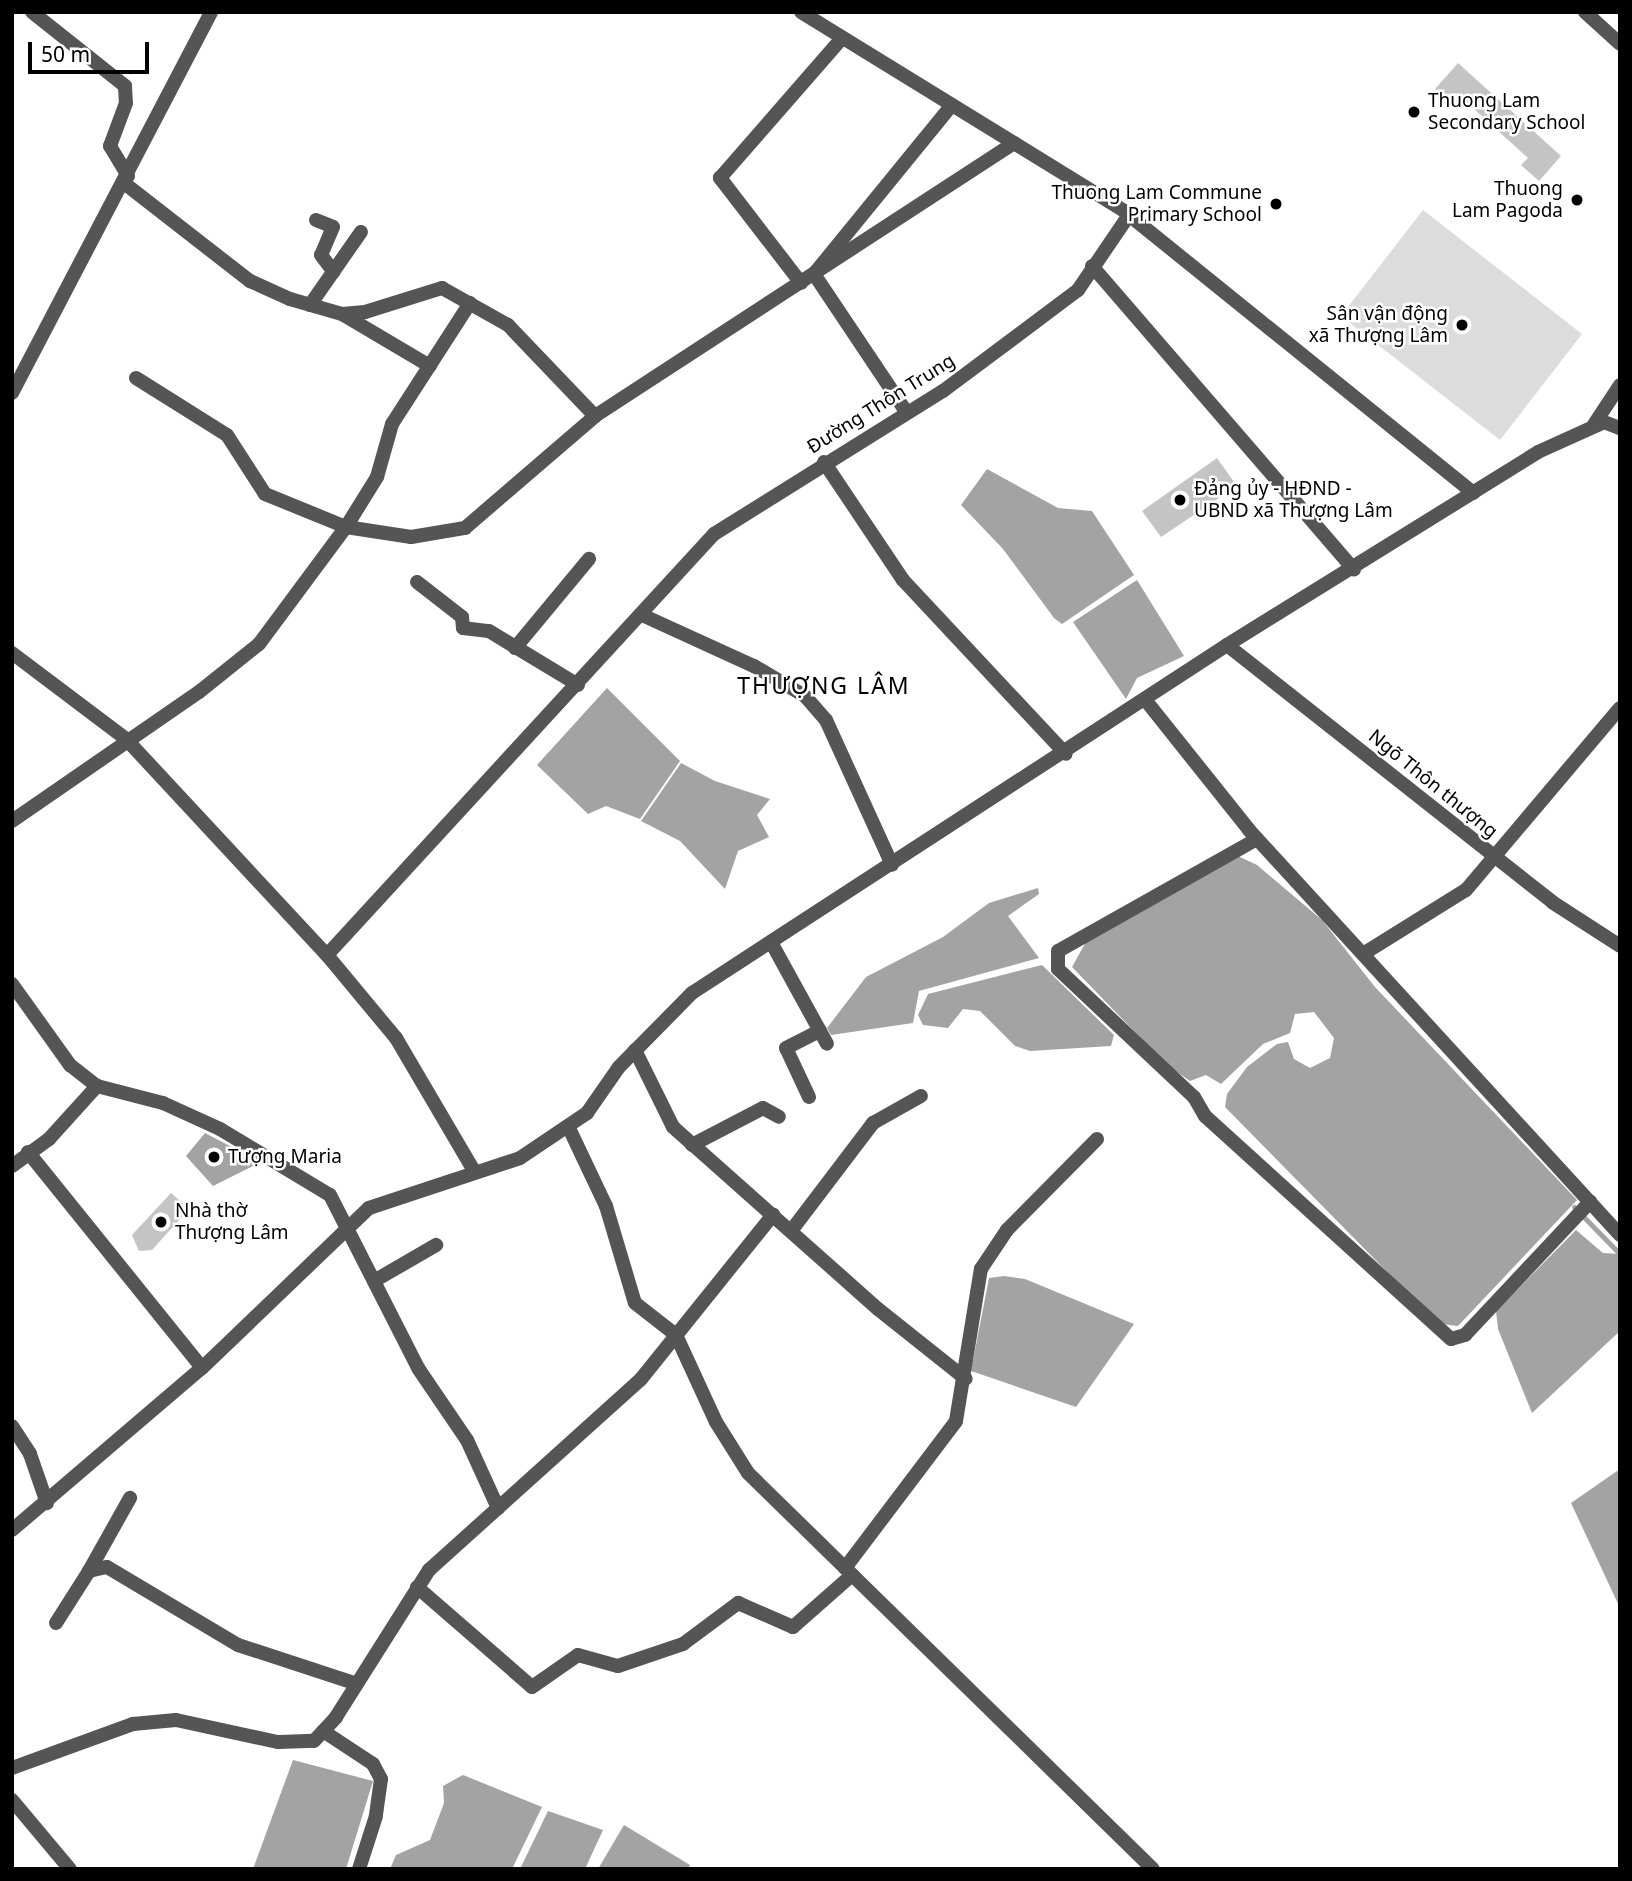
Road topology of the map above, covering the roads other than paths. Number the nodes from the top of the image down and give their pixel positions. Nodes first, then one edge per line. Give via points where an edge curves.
1 (32, 12) edge
2 (211, 12) edge
3 (801, 12) edge
4 (1585, 12) edge
5 (842, 38) junction
6 (1620, 44) edge
7 (952, 105) junction
8 (1014, 143) junction
9 (126, 179) junction
10 (1129, 215) junction
11 (316, 220) dead end
12 (361, 232) dead end
13 (1092, 266) junction
14 (334, 271) junction
15 (807, 279) junction
16 (470, 303) junction
17 (310, 305) junction
18 (342, 314) junction
19 (430, 366) junction
20 (136, 378) dead end
21 (1620, 385) edge
22 (12, 393) edge
23 (905, 410) junction
24 (595, 416) junction
25 (1593, 426) junction
26 (1620, 428) edge
27 (824, 462) junction
28 (1474, 493) junction
29 (346, 527) junction
30 (589, 559) dead end
31 (1354, 569) junction
32 (417, 582) dead end
33 (642, 615) junction
34 (1227, 645) junction
35 (515, 648) junction
36 (12, 653) edge
37 (578, 685) junction
38 (1147, 702) junction
39 (1617, 716) edge
40 (127, 739) junction
41 (1066, 754) junction
42 (12, 821) edge
43 (1257, 839) junction
44 (1492, 855) junction
45 (892, 865) junction
46 (771, 942) junction
47 (1620, 946) edge
48 (1363, 954) junction
49 (327, 955) junction
50 (12, 984) edge
51 (635, 1050) junction
52 (97, 1086) junction
53 (921, 1096) dead end
54 (809, 1097) dead end
55 (779, 1116) dead end
56 (568, 1126) junction
57 (1097, 1139) dead end
58 (692, 1145) junction
59 (28, 1152) junction
60 (12, 1166) edge
61 (474, 1171) junction
62 (1590, 1202) junction
63 (773, 1215) junction
64 (348, 1229) junction
65 (791, 1231) junction
66 (1620, 1235) edge
67 (436, 1245) dead end
68 (374, 1281) junction
69 (676, 1335) junction
70 (202, 1368) junction
71 (966, 1379) junction
72 (12, 1426) edge
73 (130, 1497) dead end
74 (47, 1503) junction
75 (498, 1508) junction
76 (12, 1530) edge
77 (89, 1571) junction
78 (849, 1571) junction
79 (417, 1587) junction
80 (56, 1623) dead end
81 (357, 1684) junction
82 (323, 1731) junction
83 (12, 1768) edge
84 (12, 1800) edge
85 (70, 1869) edge
86 (359, 1869) edge
87 (1153, 1869) edge

1 - 9 street via 125,86 126,103 110,146
2 - 9 street
3 - 5 street
4 - 6 street
5 - 7 street
5 - 15 street via 720,178
7 - 8 street
7 - 15 street
8 - 10 street
8 - 15 street
9 - 17 street via 250,282
9 - 22 street
10 - 13 street, Đường Thôn Trung
10 - 28 street
11 - 14 street via 333,227 321,255
12 - 14 street
13 - 23 street, Đường Thôn Trung via 1078,290 943,391
13 - 31 street
14 - 17 street
15 - 23 street
15 - 24 street
16 - 18 street via 432,288 365,312
16 - 19 street
16 - 24 street via 508,326
17 - 18 street
18 - 19 street
19 - 29 street via 392,424 377,477
20 - 29 street via 227,435 265,494
21 - 25 street
23 - 27 street, Đường Thôn Trung
24 - 29 street via 465,528 411,537
25 - 26 street via 1604,422
25 - 28 street via 1538,452
27 - 33 street, Đường Thôn Trung via 714,534
27 - 41 street via 903,580
28 - 31 street
29 - 40 street via 259,644 199,692
30 - 35 street
31 - 34 street
32 - 35 street via 462,617 463,628 489,631
33 - 37 street, Đường Thôn Trung
33 - 45 street via 754,666 805,696 826,720
34 - 38 street
34 - 44 street, Ngõ Thôn thượng
35 - 37 street
36 - 40 street
37 - 49 street, Đường Thôn Trung
38 - 41 street
38 - 43 street
39 - 44 street
40 - 42 street
40 - 49 street
41 - 45 street
43 - 48 street
43 - 62 street via 1058,951 1058,970 1194,1097 1215,1125 1451,1339 1465,1335
44 - 47 street, Ngõ Thôn thượng
44 - 48 street via 1466,890
45 - 46 street
46 - 51 street via 692,993
46 - 54 street via 823,1037 786,1048
48 - 62 street
49 - 61 street via 396,1038
50 - 52 street via 70,1065
51 - 56 street via 587,1113
51 - 58 street via 673,1127
52 - 59 street via 49,1139
52 - 64 street via 163,1103 274,1157 330,1195
53 - 65 street via 873,1123
55 - 58 street via 763,1108
56 - 61 street via 520,1158
56 - 69 street via 606,1206 635,1303
57 - 71 street via 1007,1230 981,1269
58 - 63 street
59 - 60 street
59 - 70 street
61 - 64 street via 369,1208
62 - 66 street
63 - 65 street
63 - 69 street
64 - 68 street
64 - 70 street
65 - 71 street
67 - 68 street
68 - 75 street via 418,1368 467,1440
69 - 75 street via 641,1379
69 - 78 street via 716,1422 748,1473
70 - 74 street
71 - 78 street via 956,1421
72 - 74 street via 30,1454
73 - 77 street
74 - 76 street
75 - 79 street via 429,1570
77 - 80 street
77 - 81 street via 100,1566 122,1572 233,1643
78 - 79 street via 793,1627 738,1604 683,1644 618,1666 578,1654 532,1687
78 - 87 street
79 - 81 street
81 - 82 street
82 - 83 street via 314,1741 278,1742 176,1720 133,1724
82 - 86 street via 373,1764 381,1779 376,1816
84 - 85 street

